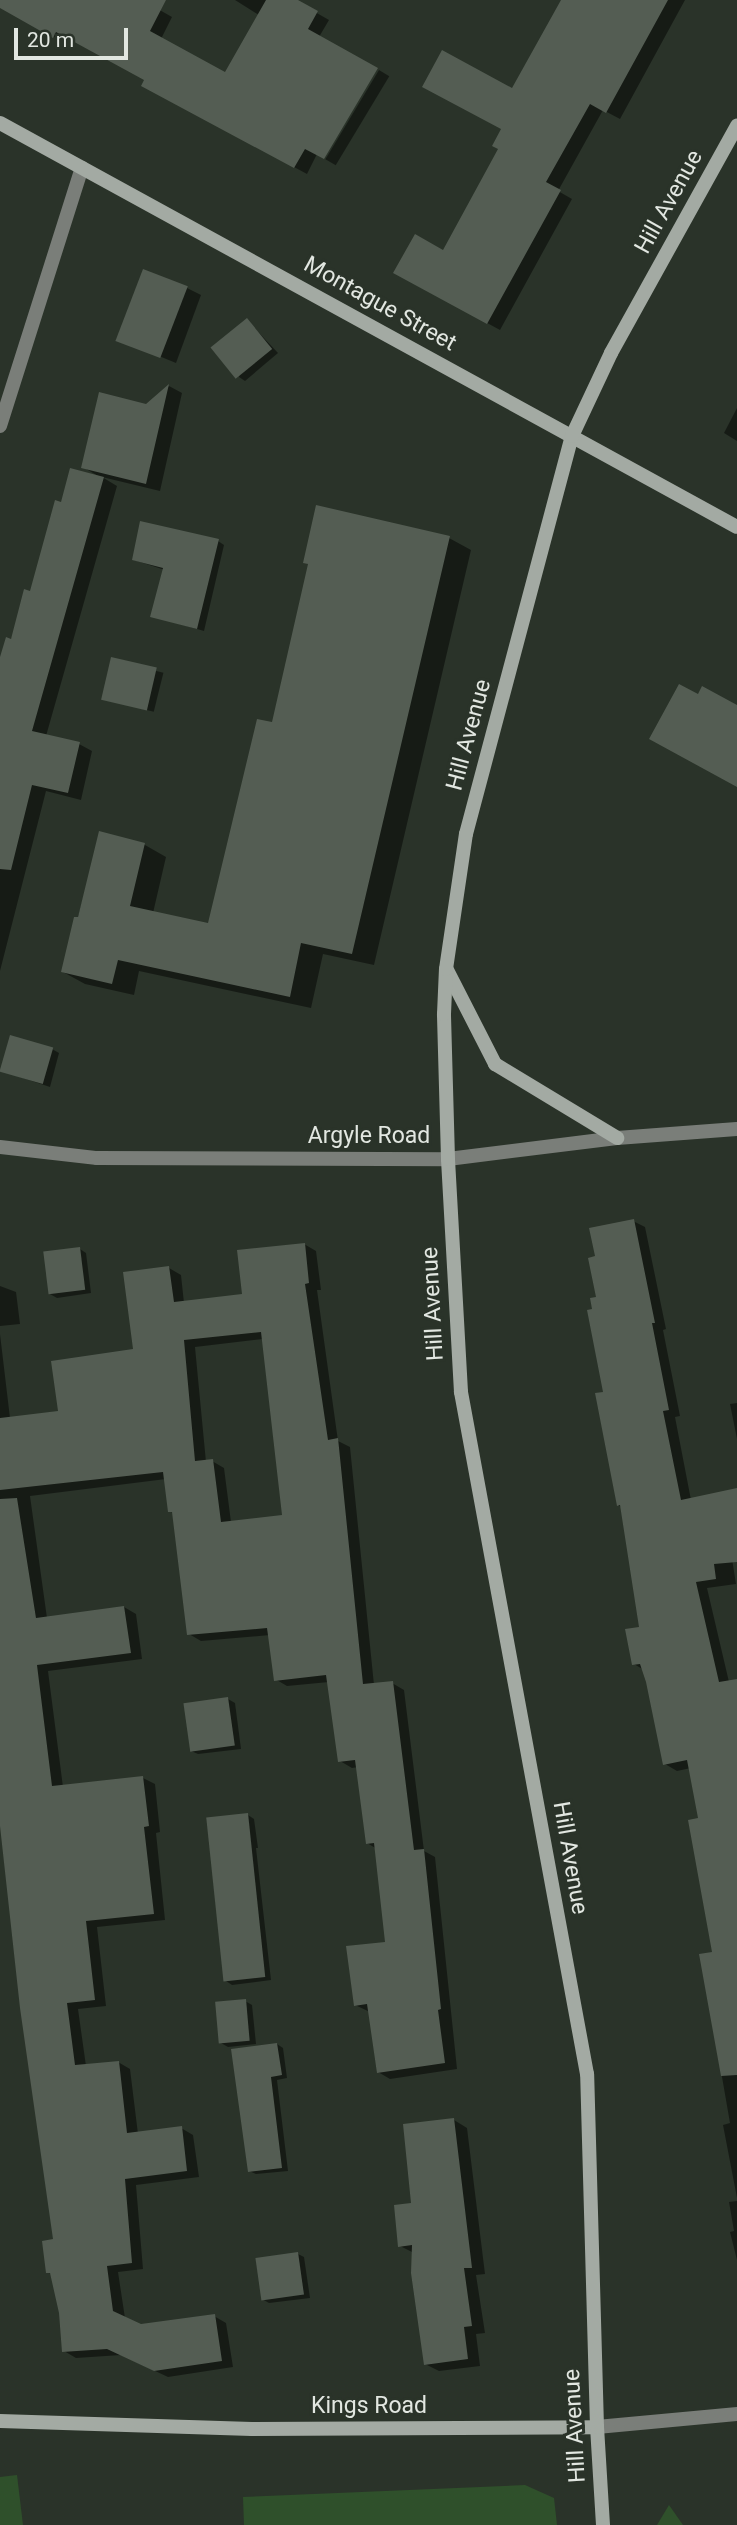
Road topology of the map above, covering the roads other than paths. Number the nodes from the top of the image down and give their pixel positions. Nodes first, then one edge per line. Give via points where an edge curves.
1 (0, 122) edge
2 (737, 126) edge
3 (82, 168) junction
4 (0, 426) edge
5 (572, 436) junction
6 (737, 527) edge
7 (446, 969) junction
8 (737, 1129) edge
9 (617, 1138) junction
10 (0, 1146) edge
11 (448, 1160) junction
12 (737, 2414) edge
13 (0, 2421) edge
14 (597, 2427) junction
15 (603, 2525) edge

1 - 3 street, Montague Street
2 - 5 street, Hill Avenue via 611,353
3 - 4 street
3 - 5 street, Montague Street
5 - 6 street, Montague Street
5 - 7 street, Hill Avenue via 466,834
7 - 9 street via 495,1064
7 - 11 street, Hill Avenue
8 - 9 street, Argyle Road
9 - 11 street, Argyle Road
10 - 11 street, Argyle Road via 97,1158
11 - 14 street, Hill Avenue via 461,1392 587,2074
12 - 14 street, Kings Road
13 - 14 street, Kings Road via 252,2429
14 - 15 street, Hill Avenue

